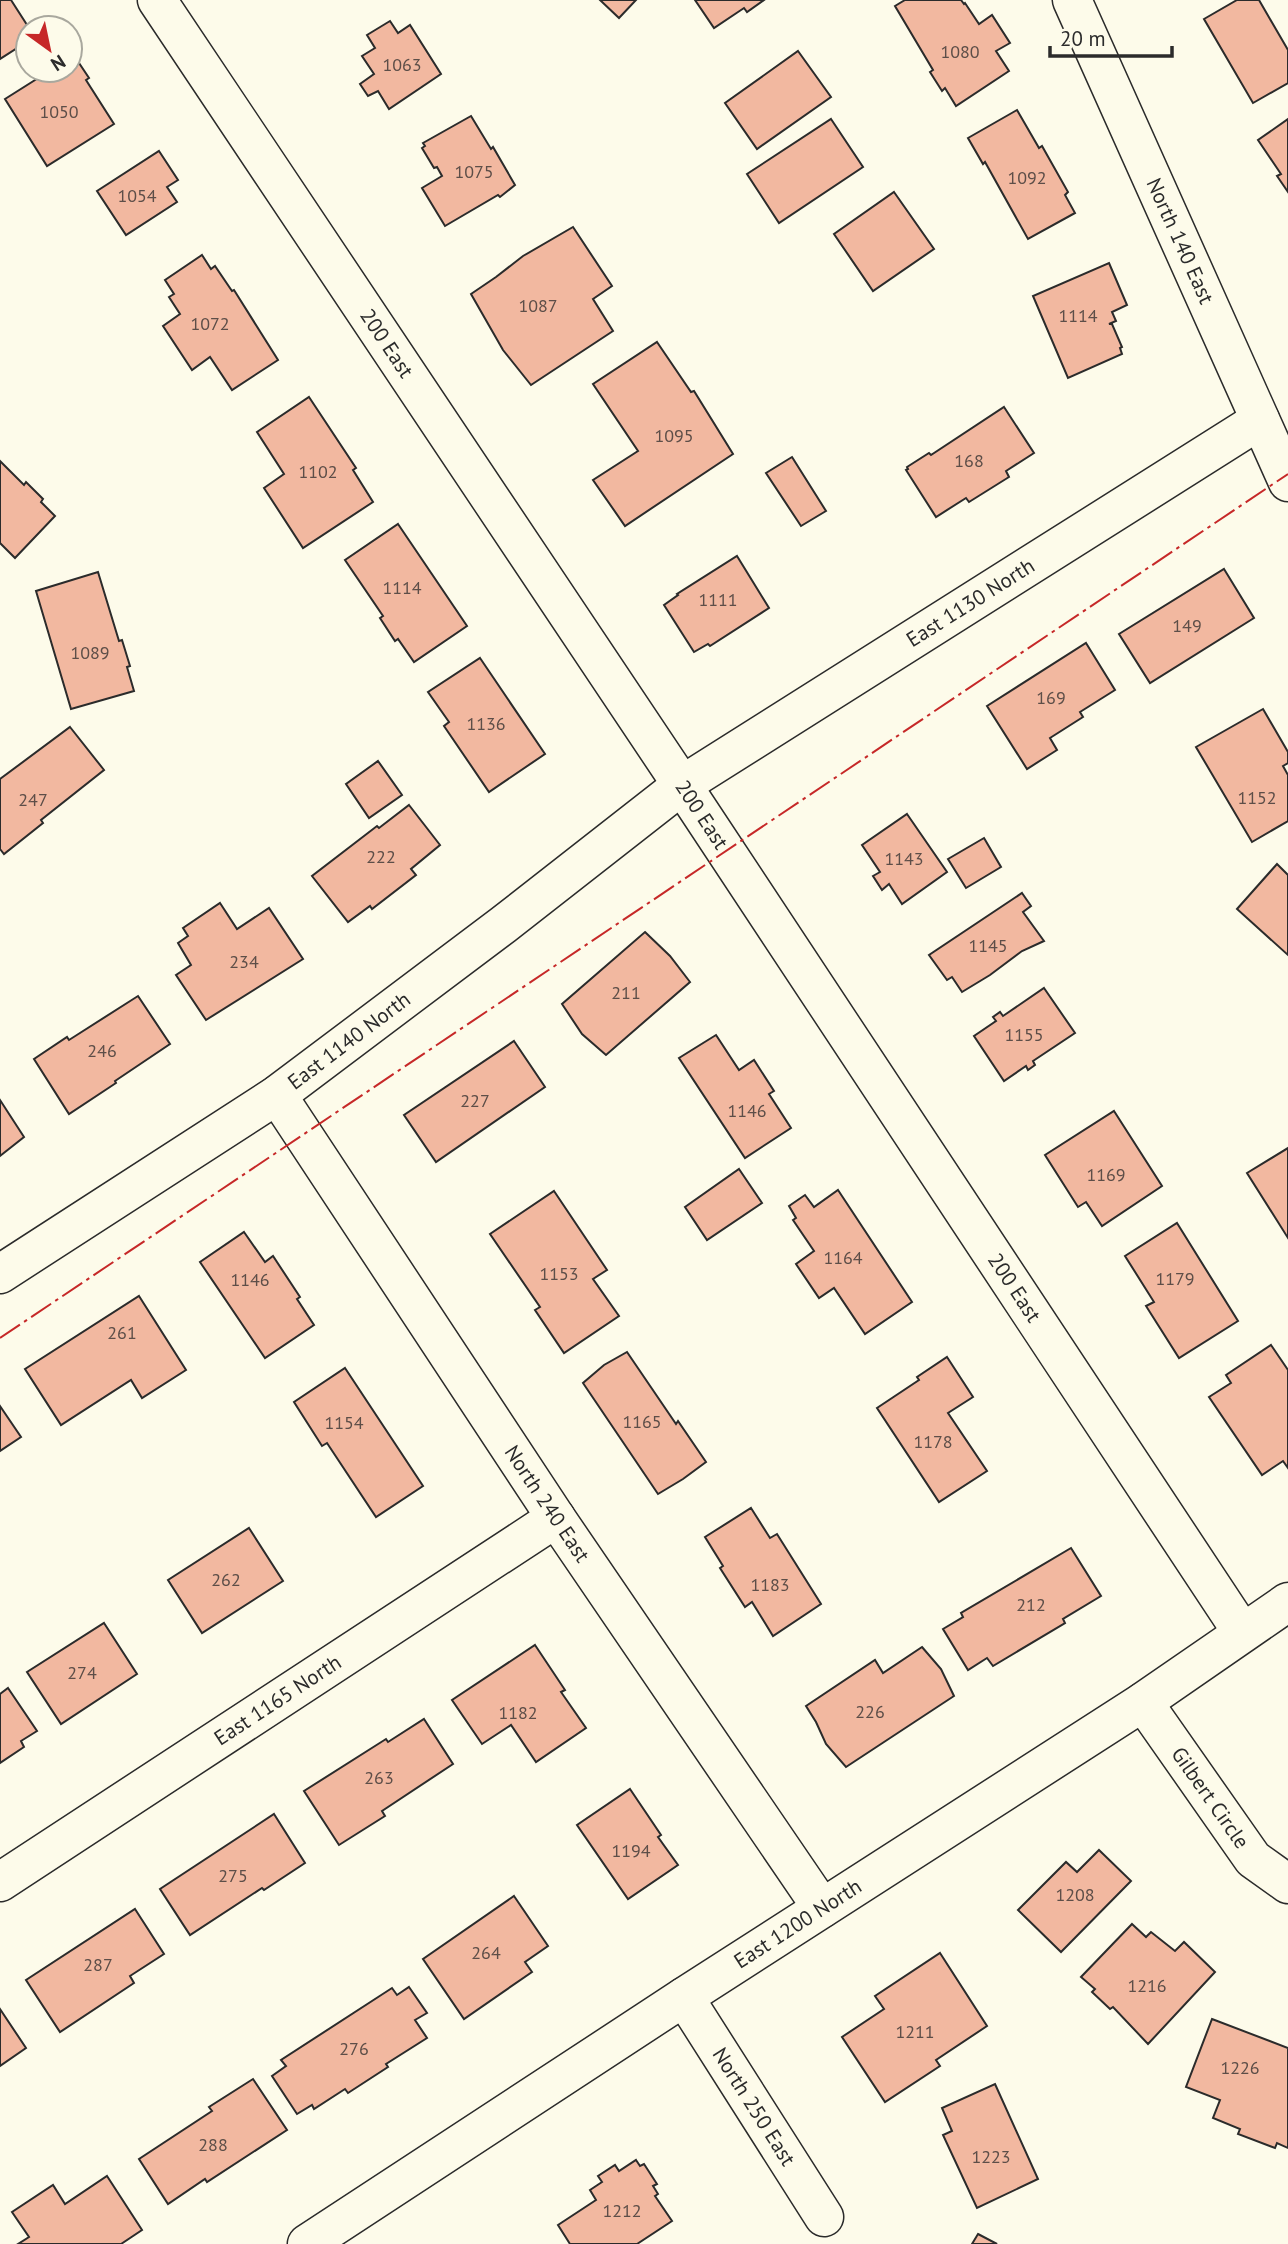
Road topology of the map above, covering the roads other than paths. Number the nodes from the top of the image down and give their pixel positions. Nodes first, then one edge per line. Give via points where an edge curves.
1 (158, 0) edge
2 (1072, 0) edge
3 (1261, 421) junction
4 (1288, 482) edge
5 (682, 785) junction
6 (277, 1095) junction
7 (0, 1274) edge
8 (556, 1518) junction
9 (1288, 1602) edge
10 (1242, 1632) junction
11 (1143, 1702) junction
12 (0, 1882) edge
13 (1288, 1884) edge
14 (822, 1909) junction
15 (684, 1997) junction
16 (824, 2217) dead end
17 (307, 2244) edge

1 - 5 street, 200 East
2 - 3 street, North 140 East
3 - 4 street, North 140 East
3 - 5 street, East 1130 North
5 - 6 street, East 1140 North
5 - 10 street, 200 East
6 - 7 street, East 1140 North
6 - 8 street, North 240 East
8 - 12 street, East 1165 North
8 - 14 street, North 240 East
9 - 10 street, East 1200 North
10 - 11 street, East 1200 North
11 - 13 street, Gilbert Circle via 1253,1859
11 - 14 street, East 1200 North
14 - 15 street, East 1200 North
15 - 16 street, North 250 East
15 - 17 street, East 1200 North

